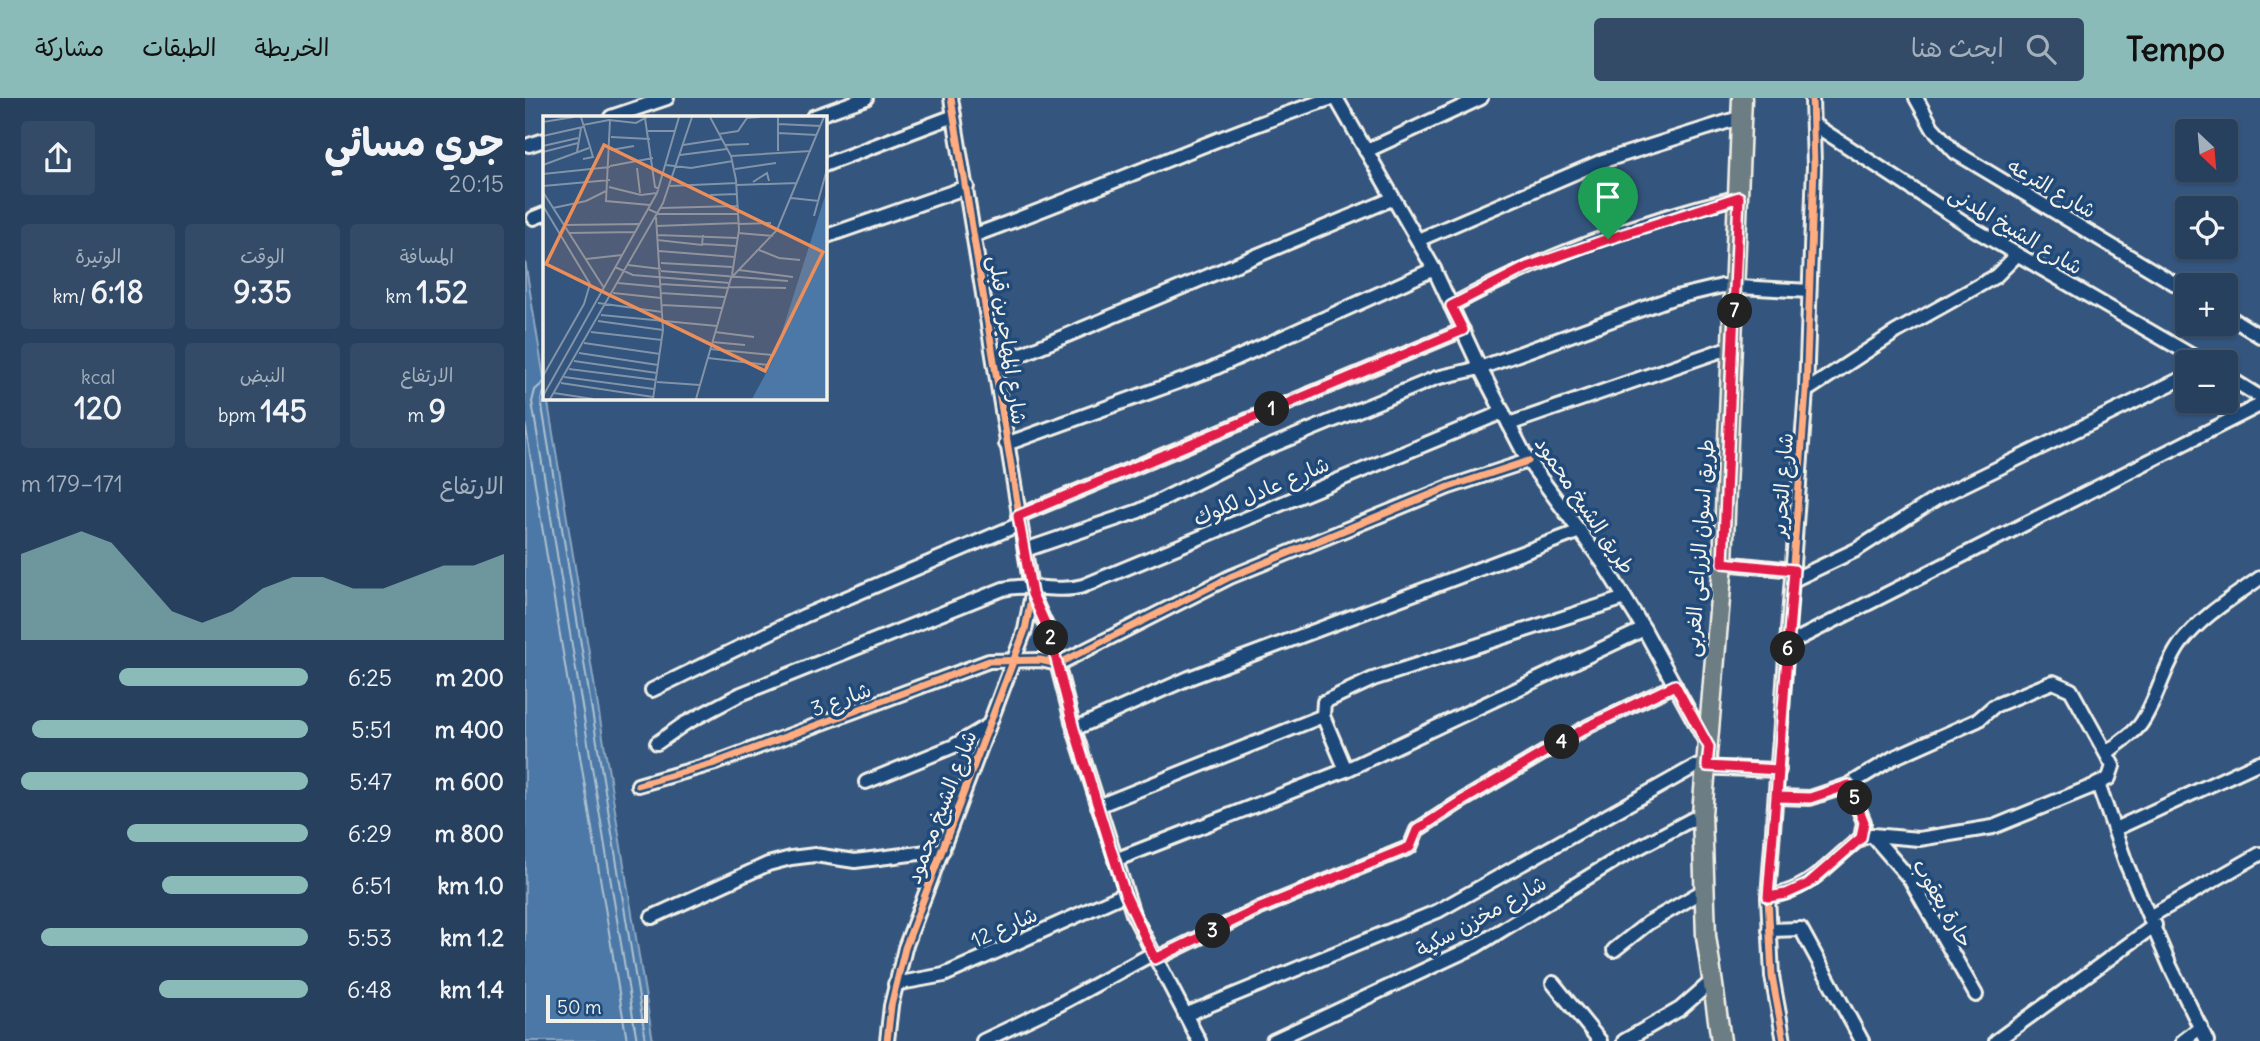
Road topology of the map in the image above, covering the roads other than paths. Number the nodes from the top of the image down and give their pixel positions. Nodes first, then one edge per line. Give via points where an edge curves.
1 (667, 98) edge
2 (866, 98) edge
3 (951, 98) edge
4 (1334, 98) edge
5 (1481, 98) edge
6 (1742, 98) edge
7 (1812, 98) edge
8 (1916, 98) edge
9 (614, 116) edge
10 (816, 116) edge
11 (954, 116) junction
12 (1742, 117) junction
13 (1813, 124) junction
14 (543, 139) edge
15 (529, 145) dead end
16 (1366, 151) junction
17 (826, 164) edge
18 (967, 187) junction
19 (1739, 197) junction
20 (1392, 199) junction
21 (975, 235) junction
22 (826, 236) edge
23 (1418, 240) junction
24 (2017, 255) junction
25 (1434, 269) junction
26 (2175, 284) edge
27 (1736, 286) junction
28 (1809, 291) junction
29 (1451, 306) junction
30 (2238, 322) edge
31 (1463, 330) junction
32 (2260, 336) edge
33 (1734, 346) junction
34 (2182, 350) edge
35 (996, 365) junction
36 (1480, 368) junction
37 (2175, 382) edge
38 (2238, 383) edge
39 (1806, 391) junction
40 (2260, 397) edge
41 (2260, 405) edge
42 (1503, 411) junction
43 (1509, 424) junction
44 (1006, 444) junction
45 (1528, 461) junction
46 (1019, 520) junction
47 (1580, 531) junction
48 (1025, 550) junction
49 (1723, 563) junction
50 (1793, 575) junction
51 (2260, 578) edge
52 (1032, 590) junction
53 (1625, 598) junction
54 (1644, 629) junction
55 (1789, 644) junction
56 (1013, 661) junction
57 (1058, 664) junction
58 (1675, 685) junction
59 (652, 690) dead end
60 (1323, 716) junction
61 (991, 724) junction
62 (1074, 729) junction
63 (657, 743) dead end
64 (1709, 747) junction
65 (2106, 753) junction
66 (2260, 762) edge
67 (1707, 766) junction
68 (1346, 769) junction
69 (1779, 770) junction
70 (866, 782) dead end
71 (2098, 784) junction
72 (638, 785) dead end
73 (1849, 785) junction
74 (1777, 797) junction
75 (1098, 806) junction
76 (1702, 814) junction
77 (2115, 830) junction
78 (1867, 836) junction
79 (943, 850) junction
80 (2260, 854) edge
81 (1115, 860) junction
82 (1703, 891) junction
83 (1125, 894) junction
84 (1768, 897) junction
85 (652, 917) dead end
86 (2153, 921) junction
87 (1769, 930) junction
88 (1614, 950) dead end
89 (1153, 957) junction
90 (1712, 981) junction
91 (1553, 983) dead end
92 (895, 984) junction
93 (1976, 995) dead end
94 (1185, 1015) junction
95 (2201, 1027) junction
96 (887, 1041) edge
97 (983, 1041) edge
98 (1199, 1041) edge
99 (1273, 1041) edge
100 (1600, 1041) edge
101 (1624, 1041) edge
102 (1721, 1041) edge
103 (1784, 1041) edge
104 (1862, 1041) edge
105 (1996, 1041) edge
106 (2183, 1041) edge
107 (2207, 1041) edge

1 - 9 street
2 - 10 street
3 - 11 street, شارع المهاجرين قبلى
4 - 16 street, طريق الشيخ محمود
4 - 21 street
5 - 16 street
6 - 12 main road, طريق اسوان الزراعى الغربى
7 - 13 street, شارع التحرير
8 - 26 street, شارع الترعه via 1932,127 1955,152
11 - 17 street
11 - 18 street, شارع المهاجرين قبلى
12 - 19 main road, طريق اسوان الزراعى الغربى
12 - 23 street via 1600,162
13 - 24 street, شارع الشيخ المدنى
13 - 28 street, شارع التحرير
14 - 15 street
16 - 20 street, طريق الشيخ محمود
18 - 21 street, شارع المهاجرين قبلى
18 - 22 street
19 - 27 main road, طريق اسوان الزراعى الغربى
19 - 29 street via 1527,267
20 - 23 street, طريق الشيخ محمود
20 - 35 street
21 - 35 street, شارع المهاجرين قبلى
23 - 25 street, طريق الشيخ محمود
24 - 34 street, شارع الشيخ المدنى
24 - 39 street via 1996,276 1896,332
25 - 29 street, طريق الشيخ محمود
25 - 44 street via 1208,371
27 - 28 street
27 - 33 main road, طريق اسوان الزراعى الغربى
27 - 36 street via 1672,298
28 - 39 street, شارع التحرير
29 - 31 street, طريق الشيخ محمود
30 - 32 street
31 - 36 street, طريق الشيخ محمود
31 - 46 street
33 - 43 street
33 - 49 main road, طريق اسوان الزراعى الغربى
35 - 44 street, شارع المهاجرين قبلى
36 - 42 street, طريق الشيخ محمود
36 - 48 street via 1436,378 1259,451 1139,511
37 - 50 street via 1937,498 1856,550
38 - 40 street
39 - 50 street, شارع التحرير
41 - 55 street
42 - 43 street, طريق الشيخ محمود
42 - 52 street, شارع عادل لكلوك via 1083,586
43 - 45 street, طريق الشيخ محمود
44 - 46 street, شارع المهاجرين قبلى
45 - 47 street, طريق الشيخ محمود
45 - 57 street via 1449,487 1230,577
46 - 48 street, شارع المهاجرين قبلى
46 - 59 street
47 - 53 street, طريق الشيخ محمود
47 - 62 street via 1189,678
48 - 52 street, شارع المهاجرين قبلى
49 - 50 street
49 - 64 main road, طريق اسوان الزراعى الغربى
50 - 55 street, شارع التحرير
51 - 65 street via 2209,615 2182,643 2139,727
52 - 56 street, شارع الشيخ محمود via 1028,620
52 - 57 street
52 - 63 street, شارع عادل لكلوك via 1003,589 741,694
53 - 54 street, طريق الشيخ محمود
53 - 60 street via 1373,679 1324,702
54 - 58 street, طريق الشيخ محمود
54 - 68 street
55 - 69 street, شارع التحرير
56 - 57 street, شارع 3
56 - 61 street, شارع الشيخ محمود
56 - 72 street, شارع 3 via 982,664 715,763
57 - 62 street
58 - 64 street, طريق الشيخ محمود
58 - 89 street via 1589,726 1460,802 1417,830 1410,847
60 - 68 street
60 - 75 street
61 - 70 street via 954,747
61 - 79 street, شارع الشيخ محمود
62 - 75 street
64 - 67 main road, طريق اسوان الزراعى الغربى
65 - 71 street via 2113,770
65 - 73 street via 2071,690 2053,682 1994,706 1978,720 1893,758
66 - 77 street
67 - 69 street
67 - 76 main road, طريق اسوان الزراعى الغربى
67 - 94 street via 1684,771 1438,911
68 - 81 street
69 - 74 street, شارع التحرير
71 - 77 street
71 - 78 street via 1967,833 1919,839
73 - 74 street via 1810,798
73 - 78 street
74 - 84 street, شارع التحرير
75 - 81 street
76 - 82 main road, طريق اسوان الزراعى الغربى
76 - 99 street, شارع مخزن سكية via 1619,858 1476,946
77 - 86 street
78 - 84 street via 1808,884
78 - 93 street, حارة يعقوب via 1910,879
79 - 85 street via 855,861 815,855 791,858
79 - 92 street, شارع الشيخ محمود
80 - 86 street
81 - 83 street
82 - 88 street via 1648,923
82 - 90 main road, طريق اسوان الزراعى الغربى
83 - 89 street
83 - 92 street, شارع 12 via 944,975
84 - 87 street, شارع التحرير
86 - 95 street
86 - 105 street
87 - 103 street, شارع التحرير
87 - 104 street via 1801,929
89 - 94 street
89 - 97 street
90 - 101 street via 1671,1015
90 - 102 main road, طريق اسوان الزراعى الغربى
91 - 100 street
92 - 96 street, شارع الشيخ محمود
94 - 98 street
95 - 106 street
95 - 107 street

